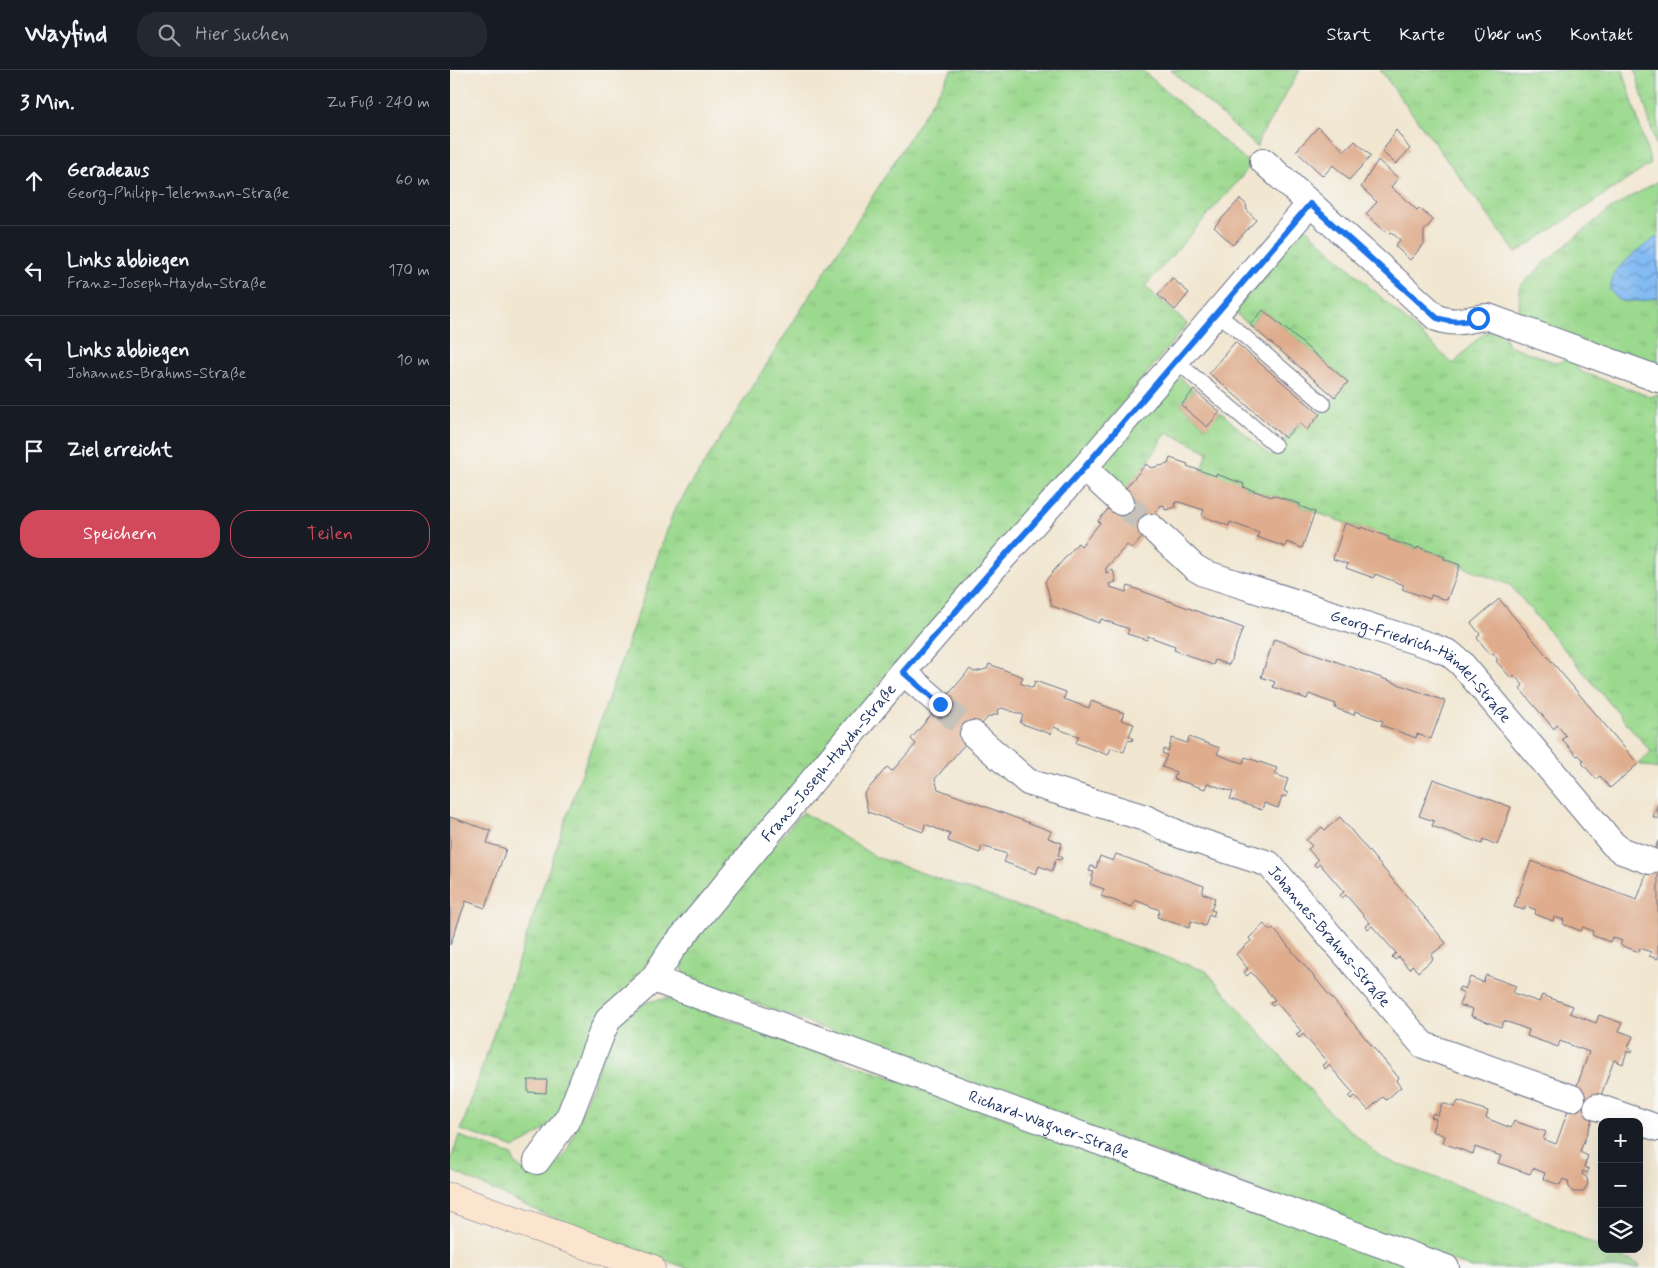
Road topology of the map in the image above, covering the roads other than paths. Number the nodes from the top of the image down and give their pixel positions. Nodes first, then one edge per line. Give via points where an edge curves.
1 (1263, 161) dead end
2 (1310, 204) junction
3 (1216, 312) junction
4 (1176, 360) junction
5 (1658, 380) edge
6 (1324, 404) dead end
7 (1274, 444) dead end
8 (1084, 468) junction
9 (1121, 502) tunnel mouth
10 (1151, 527) tunnel mouth
11 (903, 672) junction
12 (940, 704) tunnel mouth
13 (973, 734) tunnel mouth
14 (1650, 861) dead end
15 (653, 979) junction
16 (1572, 1098) dead end
17 (1597, 1106) dead end
18 (1658, 1128) edge
19 (537, 1161) dead end
20 (450, 1197) edge
21 (652, 1268) edge
22 (1446, 1268) edge

1 - 2 street
2 - 3 street, Franz-Joseph-Haydn-Straße
2 - 5 street via 1437,318 1464,322 1488,317
3 - 4 street, Franz-Joseph-Haydn-Straße
3 - 6 lane
4 - 7 lane
4 - 8 street, Franz-Joseph-Haydn-Straße
8 - 9 street
8 - 11 street, Franz-Joseph-Haydn-Straße
10 - 14 street, Georg-Friedrich-Händel-Straße via 1204,573 1449,654 1462,663 1613,844 1622,851
11 - 12 street
11 - 15 street, Franz-Joseph-Haydn-Straße via 673,948
13 - 16 street, Johannes-Brahms-Straße via 1028,782 1145,818 1183,836 1269,864 1423,1045
15 - 19 street, Franz-Joseph-Haydn-Straße via 609,1018 569,1117
15 - 22 street, Richard-Wagner-Straße
17 - 18 street
20 - 21 main road

